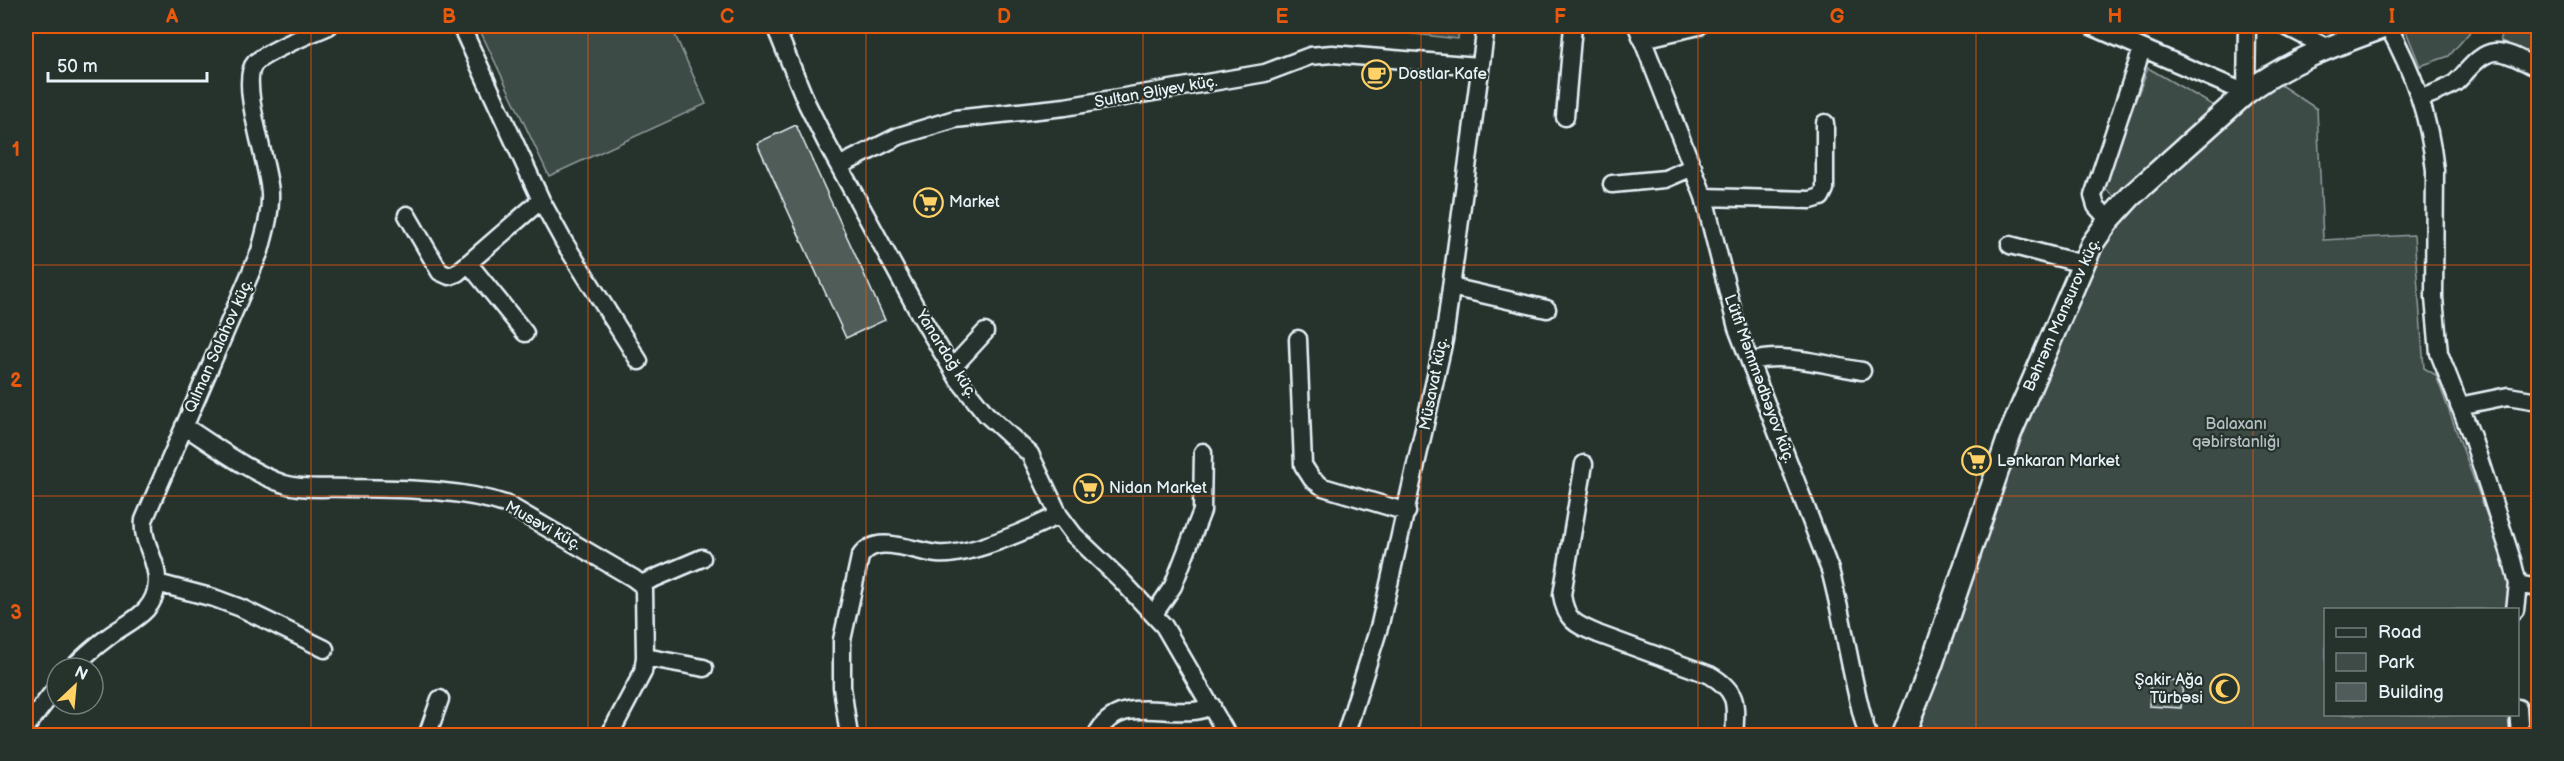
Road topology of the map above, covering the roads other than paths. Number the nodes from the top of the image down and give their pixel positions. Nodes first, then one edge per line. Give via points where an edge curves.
1 (329, 26) edge
2 (461, 26) edge
3 (775, 26) edge
4 (1486, 26) edge
5 (1573, 26) edge
6 (1699, 26) edge
7 (2091, 26) edge
8 (2247, 26) edge
9 (2285, 26) edge
10 (2388, 26) edge
11 (1640, 32) edge
12 (2328, 48) junction
13 (2142, 49) junction
14 (1478, 66) junction
15 (2538, 68) edge
16 (2246, 93) junction
17 (2421, 98) junction
18 (1565, 117) dead end
19 (1825, 123) dead end
20 (839, 166) junction
21 (1693, 167) junction
22 (1612, 184) dead end
23 (1704, 197) junction
24 (541, 200) junction
25 (407, 215) dead end
26 (2109, 220) junction
27 (2010, 245) dead end
28 (469, 264) junction
29 (2083, 264) junction
30 (1451, 287) junction
31 (1547, 309) dead end
32 (985, 332) dead end
33 (525, 333) dead end
34 (1298, 339) dead end
35 (639, 361) dead end
36 (1751, 362) junction
37 (952, 368) junction
38 (1862, 371) dead end
39 (2538, 401) edge
40 (2459, 406) junction
41 (184, 426) junction
42 (1203, 452) dead end
43 (1584, 464) dead end
44 (1407, 512) junction
45 (1059, 515) junction
46 (702, 558) dead end
47 (157, 583) junction
48 (641, 584) junction
49 (2518, 584) junction
50 (2538, 588) edge
51 (2515, 608) edge
52 (1154, 614) junction
53 (325, 649) dead end
54 (87, 656) edge
55 (645, 657) junction
56 (704, 668) dead end
57 (440, 699) dead end
58 (45, 702) edge
59 (1212, 706) junction
60 (2518, 716) edge
61 (26, 727) edge
62 (427, 735) edge
63 (609, 735) edge
64 (849, 735) edge
65 (1096, 735) edge
66 (1228, 735) edge
67 (1345, 735) edge
68 (1734, 735) edge
69 (1868, 735) edge
70 (1903, 735) edge
71 (2520, 735) edge

1 - 41 street, Qılman Salahov küç. via 262,58 248,77 267,165 269,219 260,251
2 - 24 street
3 - 20 street, Yanardağ küç. via 807,104
4 - 14 street, Müsavat küç.
5 - 18 street
6 - 11 street
7 - 13 street
8 - 16 street
9 - 12 street
10 - 12 street, Bəhrəm Mansurov küç.
10 - 17 street
11 - 21 street, Lütfi Məmmədbəyov küç.
12 - 16 street, Bəhrəm Mansurov küç. via 2280,70
13 - 16 street
13 - 26 street via 2093,196 2096,206
14 - 20 street, Sultan Əliyev küç. via 1332,54 1310,56 1265,73 1065,107 955,119 899,136
14 - 30 street, Müsavat küç.
15 - 17 street via 2495,52 2480,58 2440,92
16 - 26 street, Bəhrəm Mansurov küç.
17 - 40 street via 2429,122 2435,170 2435,327 2439,353
19 - 23 street via 1826,189 1821,197
20 - 37 street, Yanardağ küç.
21 - 22 street via 1665,179
21 - 23 street, Lütfi Məmmədbəyov küç.
23 - 36 street, Lütfi Məmmədbəyov küç. via 1729,301
24 - 28 street
24 - 35 street
25 - 28 street via 440,272 449,276
26 - 29 street, Bəhrəm Mansurov küç.
27 - 29 street
28 - 33 street
29 - 70 street, Bəhrəm Mansurov küç. via 1999,465 1931,666
30 - 31 street
30 - 44 street, Müsavat küç. via 1436,382
32 - 37 street
34 - 44 street via 1303,465 1323,487
36 - 38 street via 1764,357
36 - 69 street, Lütfi Məmmədbəyov küç. via 1830,570
37 - 45 street, Yanardağ küç. via 969,396 1030,454
39 - 40 street via 2508,396
40 - 49 street
41 - 47 street, Qılman Salahov küç. via 144,520
41 - 48 street, Musəvi küç. via 283,484 488,498 508,505
42 - 52 street via 1202,511 1173,586
43 - 68 street via 1562,595 1570,619 1598,634 1723,682 1736,705
44 - 67 street, Müsavat küç. via 1380,624
45 - 52 street, Yanardağ küç. via 1074,535
45 - 64 street via 1029,529 953,553 880,544 864,550 842,640 842,687
46 - 48 street
47 - 53 street via 241,608
47 - 54 street via 156,595 140,617
48 - 55 street
49 - 50 street
49 - 51 street
52 - 59 street, Yanardağ küç.
55 - 56 street
55 - 63 street via 637,687
57 - 62 street
58 - 61 street
59 - 65 street via 1194,711 1121,712 1108,718
59 - 66 street, Yanardağ küç.
60 - 71 street

